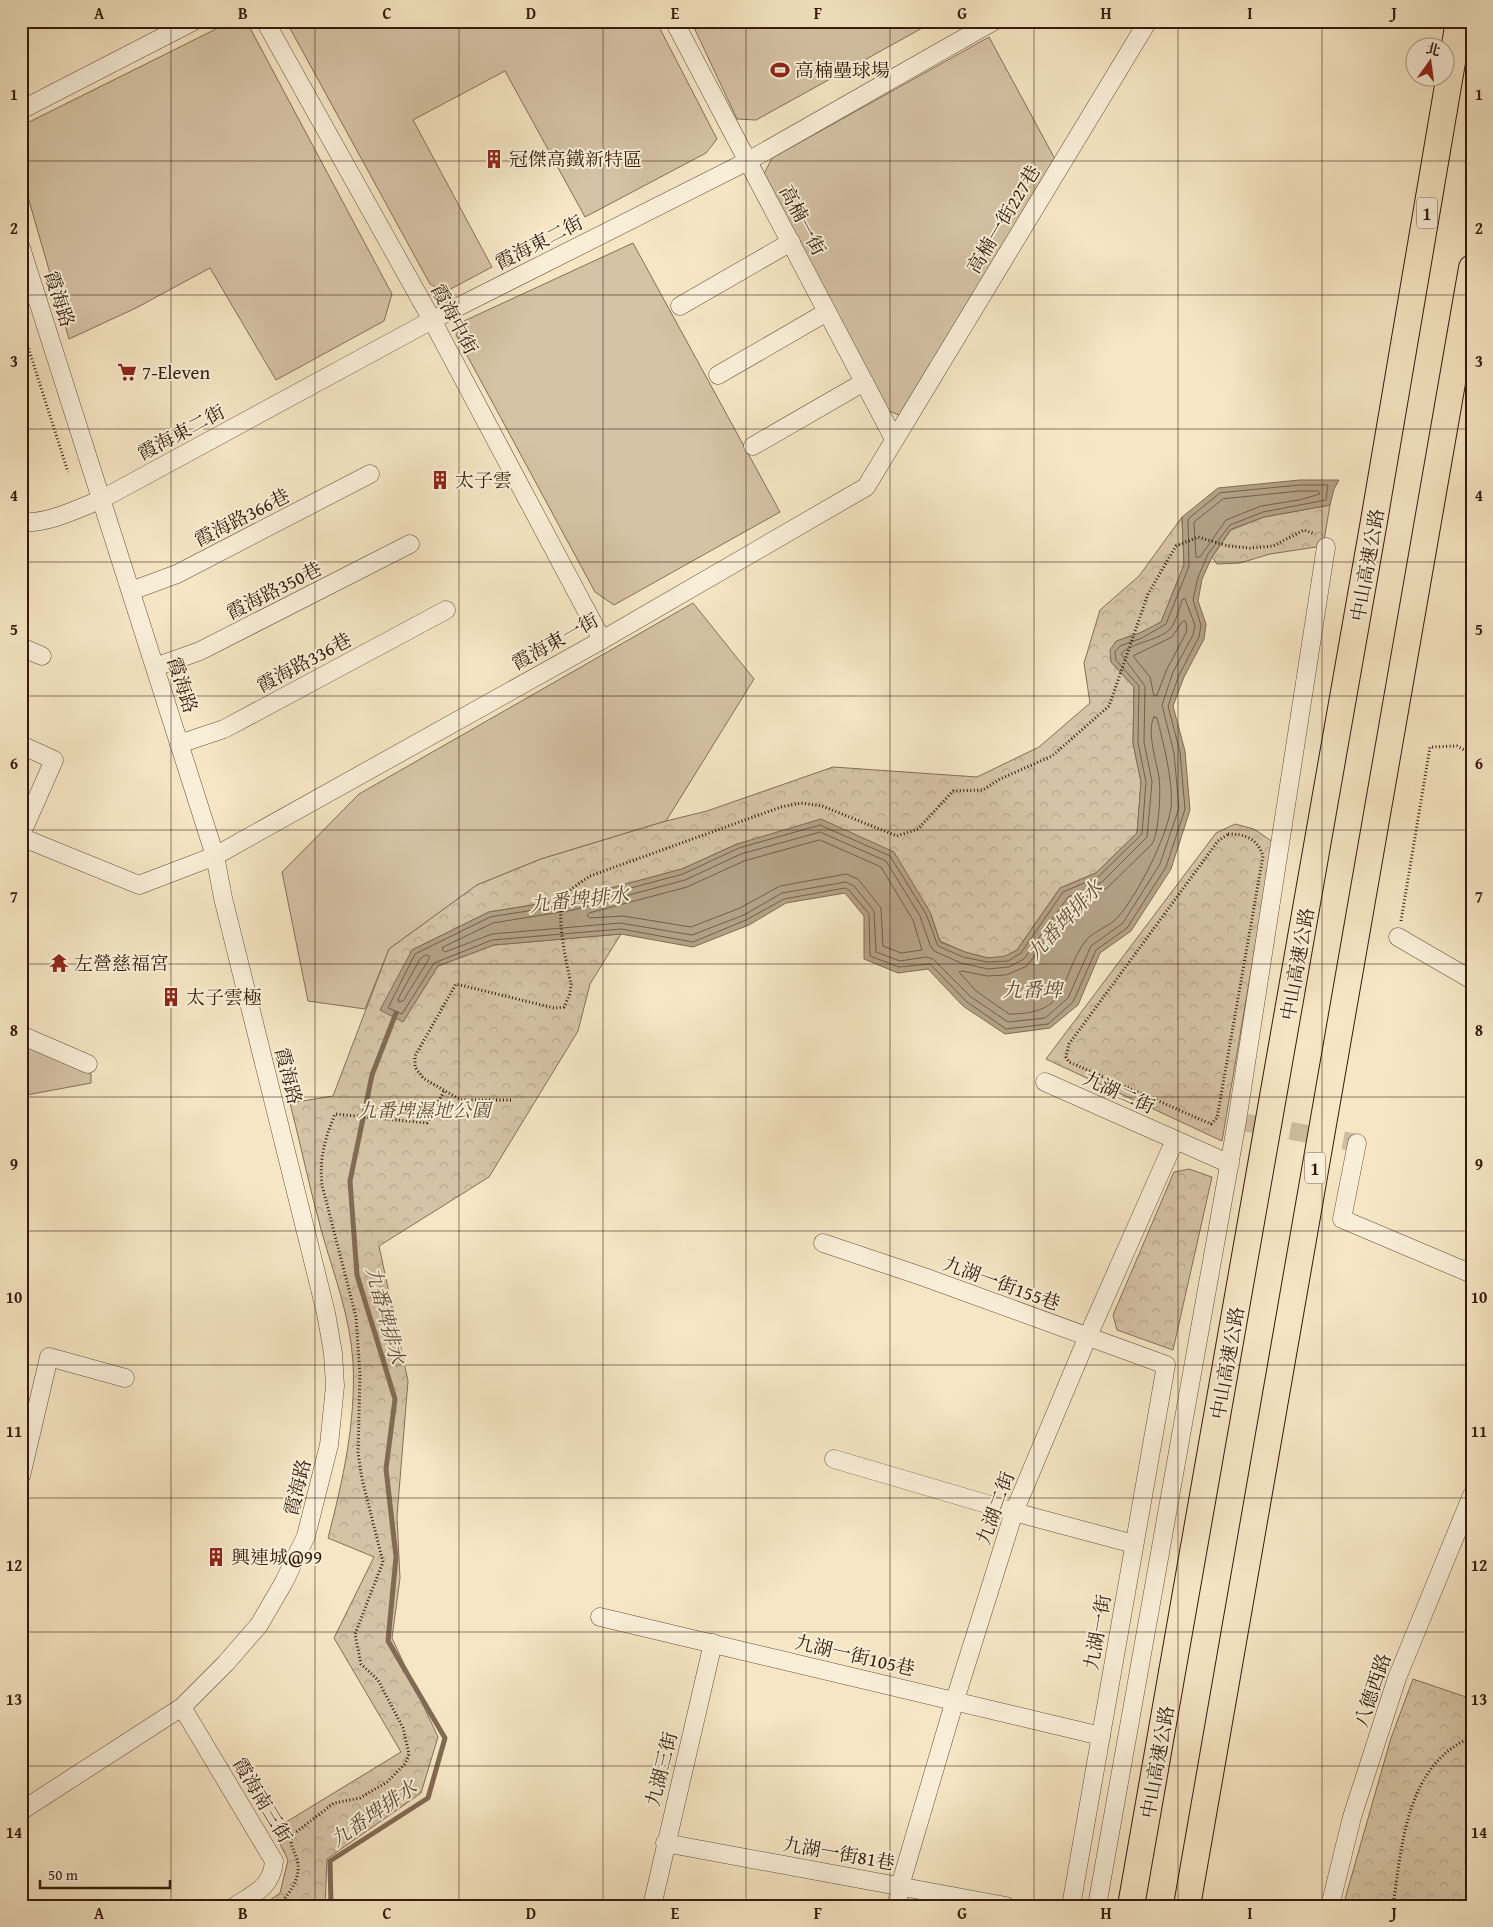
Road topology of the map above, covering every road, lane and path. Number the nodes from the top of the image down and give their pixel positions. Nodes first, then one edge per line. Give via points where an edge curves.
1 (194, 21) edge
2 (265, 21) edge
3 (674, 21) edge
4 (994, 21) edge
5 (1148, 21) edge
6 (1459, 21) edge
7 (21, 110) edge
8 (748, 160) junction
9 (791, 242) junction
10 (21, 248) edge
11 (1472, 268) edge
12 (680, 306) dead end
13 (827, 312) junction
14 (432, 320) junction
15 (21, 325) edge
16 (718, 375) dead end
17 (864, 382) junction
18 (894, 439) junction
19 (753, 446) dead end
20 (68, 472) dead end
21 (370, 474) dead end
22 (102, 499) junction
23 (21, 522) edge
24 (410, 544) dead end
25 (1326, 548) joint
26 (131, 591) junction
27 (446, 610) dead end
28 (602, 640) junction
29 (21, 647) edge
30 (42, 656) dead end
31 (155, 667) junction
32 (179, 744) junction
33 (21, 745) edge
34 (1472, 754) edge
35 (21, 836) edge
36 (215, 856) junction
37 (1398, 937) joint
38 (1472, 980) edge
39 (21, 1035) edge
40 (88, 1064) dead end
41 (1046, 1082) dead end
42 (444, 1091) junction
43 (511, 1100) dead end
44 (1161, 1104) joint
45 (1175, 1140) junction
46 (1357, 1143) dead end
47 (1230, 1164) junction
48 (823, 1244) dead end
49 (1472, 1274) edge
50 (1088, 1336) junction
51 (1166, 1365) joint
52 (125, 1378) dead end
53 (834, 1459) dead end
54 (21, 1476) edge
55 (1472, 1495) edge
56 (1014, 1512) junction
57 (1134, 1544) junction
58 (600, 1617) dead end
59 (713, 1643) junction
60 (955, 1700) junction
61 (182, 1707) junction
62 (1101, 1736) junction
63 (1472, 1737) edge
64 (21, 1811) edge
65 (665, 1843) junction
66 (900, 1886) junction
67 (235, 1906) edge
68 (278, 1906) edge
69 (652, 1906) edge
70 (897, 1906) edge
71 (1006, 1906) edge
72 (1071, 1906) edge
73 (1096, 1906) edge
74 (1131, 1906) edge
75 (1187, 1906) edge
76 (1330, 1906) edge
77 (1394, 1906) edge

1 - 7 street
2 - 14 street, 霞海中街
3 - 8 street, 高楠一街
4 - 8 street, 霞海東二街
5 - 18 street, 高楠一街227巷
6 - 74 highway, 中山高速公路 / 1
8 - 9 street, 高楠一街
8 - 14 street, 霞海東二街
9 - 12 street
9 - 13 street, 高楠一街
10 - 22 street, 霞海路
11 - 75 highway, 1
13 - 16 street
13 - 17 street, 高楠一街
14 - 22 street, 霞海東二街
14 - 28 street, 霞海中街
15 - 20 path
17 - 18 street, 高楠一街
17 - 19 street
18 - 28 street, 霞海東一街 via 866,488
21 - 26 street, 霞海路366巷 via 177,574
22 - 23 street, 霞海東二街 via 64,514
22 - 26 street, 霞海路
24 - 31 street, 霞海路350巷 via 200,651
25 - 42 path via 1322,538 1304,530 1273,546 1228,546 1198,538 1176,546 1156,578 1109,706 1052,756 982,790 953,791 918,829 897,836 822,806 801,803 781,807 590,876 564,896 560,922 571,984 564,1007 554,1008 456,984 415,1056 415,1067 423,1078
25 - 47 street
26 - 31 street, 霞海路
27 - 32 street, 霞海路336巷 via 224,729
28 - 36 street, 霞海東一街
29 - 30 street
31 - 32 street, 霞海路
32 - 36 street, 霞海路
33 - 35 street via 54,760
34 - 37 path via 1457,746 1430,747
35 - 36 street, 霞海東一街 via 139,885
36 - 61 street, 霞海路 via 326,1313 335,1386 329,1445 306,1536 259,1625
37 - 38 street
39 - 40 street
41 - 45 street, 九湖二街
42 - 43 path via 461,1100
42 - 68 path via 427,1123 335,1114 324,1142 320,1166 322,1185 356,1318 360,1375 358,1453 383,1562 355,1634 356,1644 361,1664 378,1680 403,1728 409,1754 387,1782 360,1798 334,1803 290,1836 298,1861 296,1881
44 - 44 path via 1069,1062 1066,1050 1218,840 1228,834 1241,834 1259,844 1263,856 1217,1118 1210,1124
45 - 47 street, 九湖二街
45 - 50 street, 九湖二街
46 - 49 street via 1342,1220
47 - 73 street
48 - 50 street, 九湖一街155巷
50 - 51 street, 九湖一街155巷
50 - 56 street, 九湖二街
51 - 57 street, 九湖一街
52 - 54 street via 49,1357
53 - 56 street
55 - 76 street, 八德西路 via 1397,1678 1352,1817
56 - 57 street
56 - 60 street, 九湖二街
57 - 62 street, 九湖一街
58 - 59 street, 九湖一街105巷
59 - 60 street, 九湖一街105巷
59 - 65 street, 九湖三街
60 - 62 street, 九湖一街105巷
60 - 66 street, 九湖二街
61 - 64 street, 霞海路
61 - 67 street, 霞海南三街 via 274,1862 273,1874 266,1886
62 - 72 street, 九湖一街
63 - 77 path via 1446,1751 1422,1780 1409,1819
65 - 66 street, 九湖一街81巷
65 - 69 street, 九湖三街
66 - 70 street, 九湖二街
66 - 71 street, 九湖一街81巷

